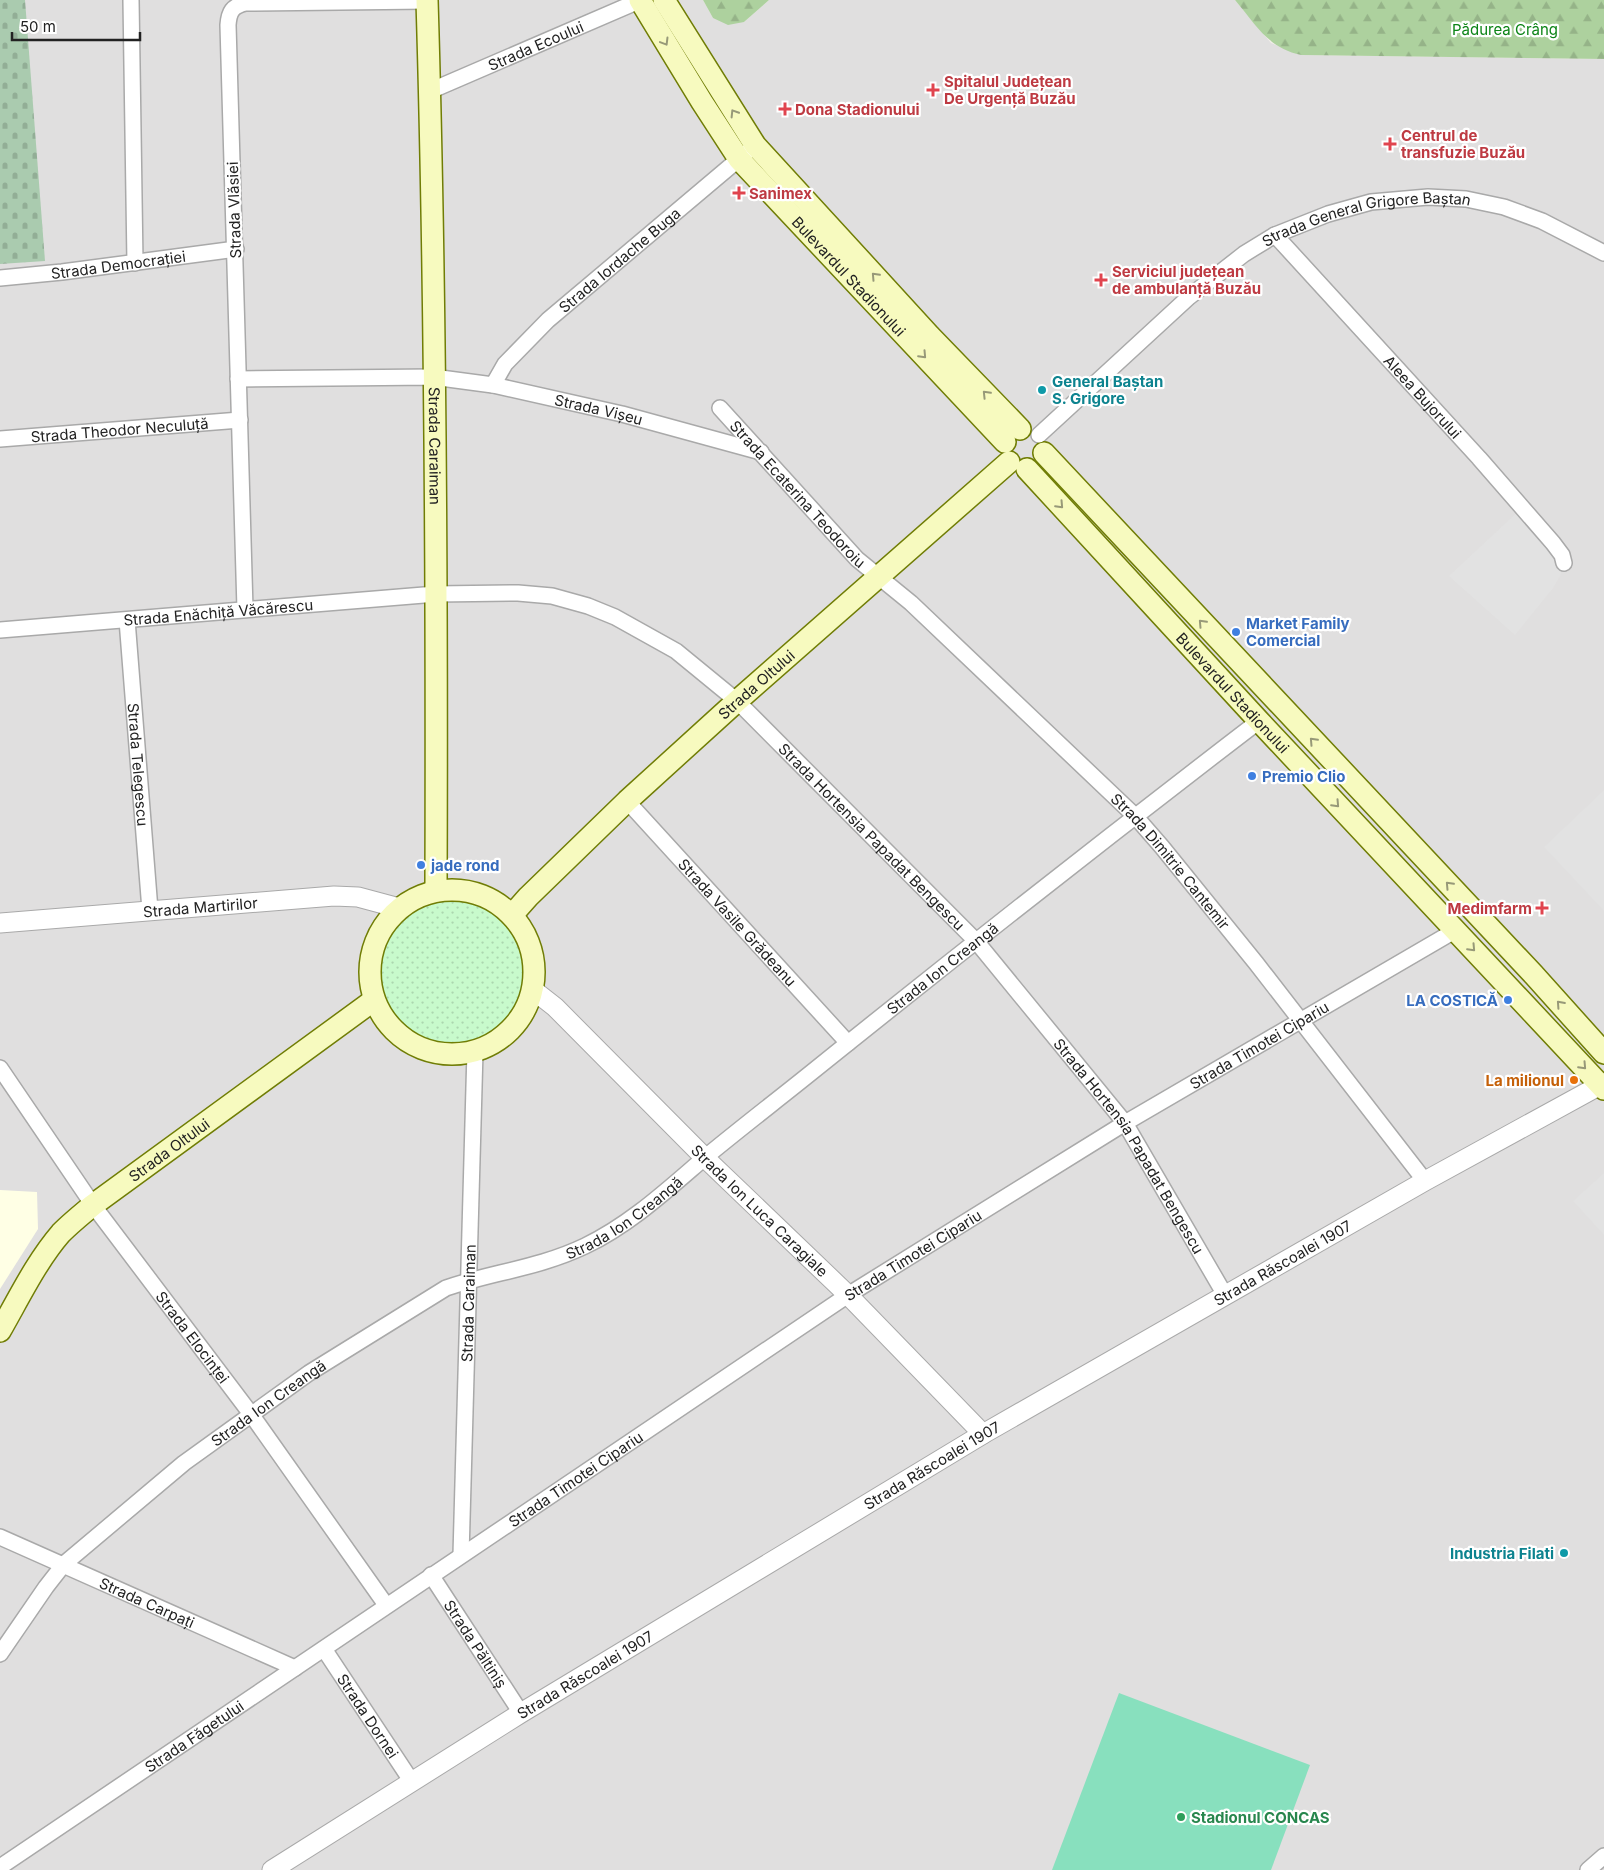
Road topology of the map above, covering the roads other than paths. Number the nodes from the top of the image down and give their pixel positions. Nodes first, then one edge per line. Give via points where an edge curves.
1 (131, 0) edge
2 (427, 0) edge
3 (640, 0) edge
4 (664, 0) edge
5 (430, 91) junction
6 (747, 152) junction
7 (1275, 235) junction
8 (236, 249) junction
9 (1604, 253) edge
10 (134, 263) junction
11 (0, 278) edge
12 (433, 377) junction
13 (238, 379) junction
14 (493, 385) junction
15 (720, 408) dead end
16 (240, 420) junction
17 (0, 439) edge
18 (1024, 448) junction
19 (762, 452) junction
20 (1564, 563) dead end
21 (879, 577) junction
22 (436, 594) junction
23 (245, 609) junction
24 (127, 620) junction
25 (0, 630) edge
26 (737, 700) junction
27 (1258, 721) junction
28 (627, 801) junction
29 (1135, 816) junction
30 (436, 891) junction
31 (399, 908) junction
32 (150, 910) junction
33 (512, 915) junction
34 (0, 923) edge
35 (1456, 930) junction
36 (976, 941) junction
37 (532, 989) junction
38 (374, 1000) junction
39 (1300, 1021) junction
40 (848, 1043) junction
41 (475, 1051) junction
42 (1604, 1053) edge
43 (0, 1068) edge
44 (1603, 1086) edge
45 (1125, 1123) junction
46 (705, 1158) junction
47 (1425, 1181) junction
48 (93, 1205) junction
49 (468, 1281) junction
50 (848, 1295) junction
51 (1225, 1295) junction
52 (0, 1331) edge
53 (251, 1414) junction
54 (983, 1434) junction
55 (0, 1537) edge
56 (461, 1555) junction
57 (64, 1564) junction
58 (431, 1575) junction
59 (386, 1605) junction
60 (324, 1649) junction
61 (0, 1654) edge
62 (295, 1668) junction
63 (521, 1713) junction
64 (412, 1782) junction
65 (0, 1866) edge
66 (272, 1870) edge

1 - 10 street
2 - 5 main road, Strada Caraiman
2 - 8 street, Strada Vlăsiei via 246,3 233,8 228,25
3 - 5 street, Strada Ecoului
3 -> 6 main road, Bulevardul Stadionului via 702,102
6 -> 4 main road, Bulevardul Stadionului
5 - 12 main road, Strada Caraiman
6 - 14 street, Strada Iordache Buga via 548,320 505,364
6 - 18 main road, Bulevardul Stadionului
7 - 9 street, Strada General Grigore Baștan via 1328,214 1371,202 1428,197 1466,199 1542,221
7 - 18 street, Strada General Grigore Baștan via 1244,254 1189,297
7 - 20 street, Aleea Bujorului via 1479,458 1553,543
8 - 10 street, Strada Democrației
8 - 13 street, Strada Vlăsiei
10 - 11 street, Strada Democrației
12 - 13 street, Strada Vișeu
12 - 14 street, Strada Vișeu
12 - 22 main road, Strada Caraiman
13 - 16 street, Strada Vlăsiei
14 - 19 street, Strada Vișeu via 622,414
15 - 19 street, Strada Ecaterina Teodoroiu
16 - 17 street, Strada Theodor Neculuță
16 - 23 street, Strada Vlăsiei
18 - 21 main road, Strada Oltului
18 -> 27 main road, Bulevardul Stadionului
42 -> 18 main road, Bulevardul Stadionului via 1534,975
19 - 21 street, Strada Ecaterina Teodoroiu via 857,559
21 - 26 main road, Strada Oltului
21 - 29 street, Strada Dimitrie Cantemir via 911,603
22 - 23 street, Strada Enăchiță Văcărescu
22 - 26 street, Strada Hortensia Papadat Bengescu via 518,593 552,596 588,606 676,651
22 - 30 main road, Strada Caraiman
23 - 24 street, Strada Enăchiță Văcărescu
24 - 25 street, Strada Enăchiță Văcărescu
24 - 32 street, Strada Telegescu
26 - 28 main road, Strada Oltului
26 - 36 street, Strada Hortensia Papadat Bengescu
27 - 29 street, Strada Ion Creangă
27 -> 35 main road, Bulevardul Stadionului
28 - 33 main road, Strada Oltului
28 - 40 street, Strada Vasile Grădeanu
29 - 36 street, Strada Ion Creangă
29 - 39 street, Strada Dimitrie Cantemir
30 - 31 main road via 416,897
30 - 33 main road via 479,894 497,902
31 - 32 street, Strada Martirilor via 358,897 334,896
31 - 38 main road via 380,932 372,958
32 - 34 street, Strada Martirilor
33 - 37 main road via 532,950 535,974
35 - 39 street, Strada Timotei Cipariu
35 -> 44 main road, Bulevardul Stadionului
36 - 40 street, Strada Ion Creangă
36 - 45 street, Strada Hortensia Papadat Bengescu
37 - 41 main road via 517,1022 490,1046
37 - 46 street, Strada Ion Luca Caragiale via 555,1007
38 - 41 main road via 385,1020 416,1046 439,1053
38 - 48 main road, Strada Oltului
39 - 45 street, Strada Timotei Cipariu
39 - 47 street, Strada Dimitrie Cantemir
40 - 46 street, Strada Ion Creangă
41 - 49 street, Strada Caraiman
43 - 48 street, Strada Elocinței
44 - 47 street, Strada Răscoalei 1907
45 - 50 street, Strada Timotei Cipariu
45 - 51 street, Strada Hortensia Papadat Bengescu
46 - 49 street, Strada Ion Creangă via 657,1198 585,1246 533,1266
46 - 50 street, Strada Ion Luca Caragiale
47 - 51 street, Strada Răscoalei 1907
48 - 52 main road, Strada Oltului via 48,1250
48 - 53 street, Strada Elocinței
49 - 53 street, Strada Ion Creangă via 446,1288 309,1373
49 - 56 street, Strada Caraiman
50 - 54 street, Strada Ion Luca Caragiale
50 - 56 street, Strada Timotei Cipariu
51 - 54 street, Strada Răscoalei 1907
53 - 57 street, Strada Ion Creangă via 184,1463
53 - 59 street, Strada Elocinței
54 - 63 street, Strada Răscoalei 1907
55 - 57 street, Strada Carpați
56 - 58 street, Strada Timotei Cipariu
57 - 61 street, Strada Ion Creangă
57 - 62 street, Strada Carpați
58 - 59 street, Strada Timotei Cipariu
58 - 63 street, Strada Păltiniș
59 - 60 street, Strada Făgetului
60 - 62 street, Strada Făgetului
60 - 64 street, Strada Dornei
62 - 65 street, Strada Făgetului
63 - 64 street, Strada Răscoalei 1907
64 - 66 street, Strada Răscoalei 1907

